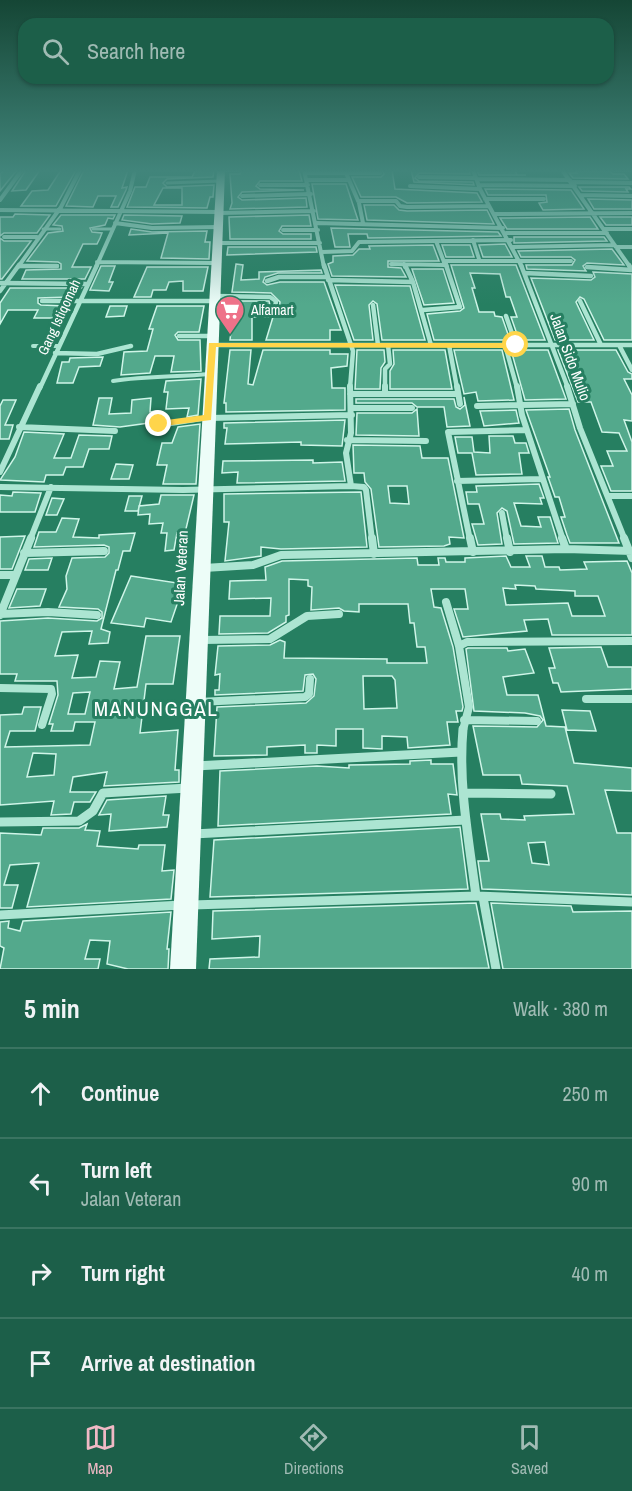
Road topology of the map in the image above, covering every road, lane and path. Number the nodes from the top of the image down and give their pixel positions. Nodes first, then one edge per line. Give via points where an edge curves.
1 (54, 215) edge
2 (119, 215) edge
3 (219, 215) edge
4 (315, 215) edge
5 (361, 215) edge
6 (495, 215) edge
7 (595, 215) edge
8 (317, 223) junction
9 (363, 224) junction
10 (114, 226) junction
11 (218, 227) junction
12 (43, 229) junction
13 (60, 229) dead end
14 (93, 229) dead end
15 (632, 229) edge
16 (283, 230) dead end
17 (318, 230) junction
18 (504, 231) junction
19 (605, 231) junction
20 (4, 237) dead end
21 (37, 237) junction
22 (472, 240) junction
23 (510, 240) junction
24 (436, 241) junction
25 (217, 243) junction
26 (320, 243) junction
27 (615, 246) junction
28 (513, 247) junction
29 (632, 247) edge
30 (322, 252) junction
31 (478, 259) junction
32 (519, 259) junction
33 (571, 261) dead end
34 (98, 262) junction
35 (216, 263) junction
36 (444, 263) junction
37 (391, 264) dead end
38 (404, 264) junction
39 (19, 266) junction
40 (57, 266) dead end
41 (587, 267) dead end
42 (632, 270) edge
43 (524, 273) junction
44 (591, 276) dead end
45 (327, 279) junction
46 (267, 281) dead end
47 (413, 282) junction
48 (3, 283) edge
49 (87, 284) junction
50 (0, 291) edge
51 (214, 299) junction
52 (42, 301) dead end
53 (81, 301) junction
54 (580, 301) dead end
55 (373, 305) dead end
56 (275, 308) dead end
57 (423, 310) junction
58 (506, 316) dead end
59 (179, 336) dead end
60 (212, 340) junction
61 (350, 345) junction
62 (378, 345) junction
63 (388, 345) junction
64 (431, 345) junction
65 (449, 345) junction
66 (505, 345) junction
67 (516, 345) junction
68 (601, 345) junction
69 (619, 345) junction
70 (632, 345) edge
71 (33, 346) dead end
72 (59, 346) junction
73 (131, 346) dead end
74 (552, 347) junction
75 (56, 353) junction
76 (632, 370) edge
77 (210, 374) junction
78 (113, 381) dead end
79 (385, 393) junction
80 (350, 394) junction
81 (457, 394) junction
82 (460, 404) dead end
83 (573, 404) junction
84 (519, 405) junction
85 (477, 406) dead end
86 (352, 408) junction
87 (412, 408) dead end
88 (352, 415) junction
89 (208, 418) junction
90 (19, 427) junction
91 (151, 427) dead end
92 (527, 430) junction
93 (115, 431) dead end
94 (347, 440) junction
95 (426, 441) dead end
96 (0, 472) edge
97 (542, 479) junction
98 (457, 481) junction
99 (351, 486) junction
100 (0, 487) edge
101 (51, 487) junction
102 (204, 489) junction
103 (608, 496) junction
104 (632, 496) edge
105 (502, 513) dead end
106 (567, 549) junction
107 (104, 551) dead end
108 (473, 552) junction
109 (510, 552) junction
110 (24, 553) junction
111 (631, 553) edge
112 (374, 554) junction
113 (201, 568) junction
114 (0, 575) edge
115 (15, 575) junction
116 (446, 602) dead end
117 (339, 614) dead end
118 (0, 615) edge
119 (97, 615) dead end
120 (198, 640) junction
121 (632, 641) edge
122 (459, 646) junction
123 (310, 679) dead end
124 (0, 688) edge
125 (586, 699) dead end
126 (632, 699) edge
127 (195, 703) junction
128 (464, 720) junction
129 (537, 721) dead end
130 (42, 725) dead end
131 (461, 752) junction
132 (192, 766) junction
133 (191, 788) junction
134 (465, 793) junction
135 (551, 794) dead end
136 (466, 820) junction
137 (0, 822) edge
138 (189, 835) junction
139 (479, 897) junction
140 (632, 902) edge
141 (186, 905) junction
142 (0, 915) edge
143 (183, 969) edge
144 (496, 969) edge

1 - 12 street
2 - 10 street, Gang Istiqomah
3 - 11 main road, Jalan Veteran
4 - 8 street
5 - 9 street
6 - 18 street, Jalan Sido Mulio
7 - 19 street
8 - 9 street
8 - 17 street
9 - 18 street
10 - 11 street
10 - 14 lane
10 - 34 street, Gang Istiqomah
11 - 25 main road, Jalan Veteran
12 - 13 lane
12 - 21 street
15 - 19 street
16 - 17 street
17 - 26 street
18 - 19 street
18 - 23 street, Jalan Sido Mulio
19 - 27 street
20 - 21 street
21 - 39 street
22 - 23 street
22 - 24 street
22 - 31 street
23 - 28 street, Jalan Sido Mulio
24 - 30 street via 358,242 352,251
24 - 36 street
25 - 26 street
25 - 35 main road, Jalan Veteran
26 - 30 street
27 - 28 street
27 - 29 street
27 - 42 street
28 - 32 street, Jalan Sido Mulio
30 - 45 street
31 - 32 street
31 - 36 street
32 - 33 street
32 - 43 street, Jalan Sido Mulio
34 - 35 street
34 - 49 street, Gang Istiqomah
35 - 51 main road, Jalan Veteran
36 - 38 street
36 - 57 street via 460,307
37 - 38 street
38 - 47 street
39 - 40 street
39 - 48 street
41 - 42 street
43 - 44 street
43 - 74 street, Jalan Sido Mulio
45 - 46 street via 279,277
45 - 47 street
45 - 61 street
47 - 57 street
48 - 49 street
48 - 50 street
49 - 53 street, Gang Istiqomah
51 - 53 street
51 - 56 street via 270,297 276,301
51 - 60 main road, Jalan Veteran
52 - 53 street
53 - 72 street, Gang Istiqomah
54 - 68 street
55 - 62 street
57 - 64 street
58 - 67 street
59 - 60 street
60 - 61 street
60 - 77 main road, Jalan Veteran
61 - 62 street
61 - 80 street
62 - 63 street
63 - 64 street
63 - 79 street via 390,364 385,369
64 - 65 street
65 - 66 street
65 - 81 street
66 - 67 street
66 - 84 street via 514,370
67 - 74 street
68 - 69 street
68 - 74 street
69 - 70 street
69 - 76 street
71 - 72 lane
72 - 75 street, Gang Istiqomah
73 - 75 street via 97,354
74 - 83 street, Jalan Sido Mulio
75 - 90 street, Gang Istiqomah
77 - 78 lane via 166,378 151,375
77 - 89 main road, Jalan Veteran
79 - 80 street
79 - 81 street
80 - 86 street
81 - 82 street
83 - 84 street
83 - 103 street, Jalan Sido Mulio
84 - 85 street
84 - 92 street
86 - 87 street
86 - 88 street
88 - 89 street
88 - 94 street
89 - 91 lane
89 - 102 main road, Jalan Veteran
90 - 93 street
90 - 96 street, Gang Istiqomah
92 - 97 street
92 - 98 street via 448,432
94 - 95 street
94 - 99 street
97 - 98 street
97 - 106 street
98 - 108 street
99 - 102 street
99 - 112 street via 366,490
100 - 101 street
101 - 102 street
101 - 110 street
102 - 113 main road, Jalan Veteran
103 - 104 street
103 - 111 street, Jalan Sido Mulio
105 - 109 street
106 - 109 street
106 - 111 street
107 - 110 street
108 - 109 street
108 - 112 street
110 - 115 street
112 - 113 street via 273,556 253,565
113 - 120 main road, Jalan Veteran
114 - 115 street
115 - 118 street
116 - 122 street
117 - 120 street via 307,616 270,639
118 - 119 street
120 - 127 main road, Jalan Veteran
121 - 122 street via 467,642
122 - 128 street via 469,707
123 - 127 street via 309,694 305,697
124 - 130 street via 51,689
125 - 126 street
127 - 132 main road, Jalan Veteran
128 - 129 street
128 - 131 street
131 - 132 street
131 - 134 street
132 - 133 main road, Jalan Veteran
133 - 137 street via 103,793 93,811 79,821
133 - 138 main road, Jalan Veteran
134 - 135 street
134 - 136 street
136 - 138 street
136 - 139 street
138 - 141 main road, Jalan Veteran
139 - 140 street
139 - 141 street
139 - 144 street
141 - 142 street
141 - 143 main road, Jalan Veteran

